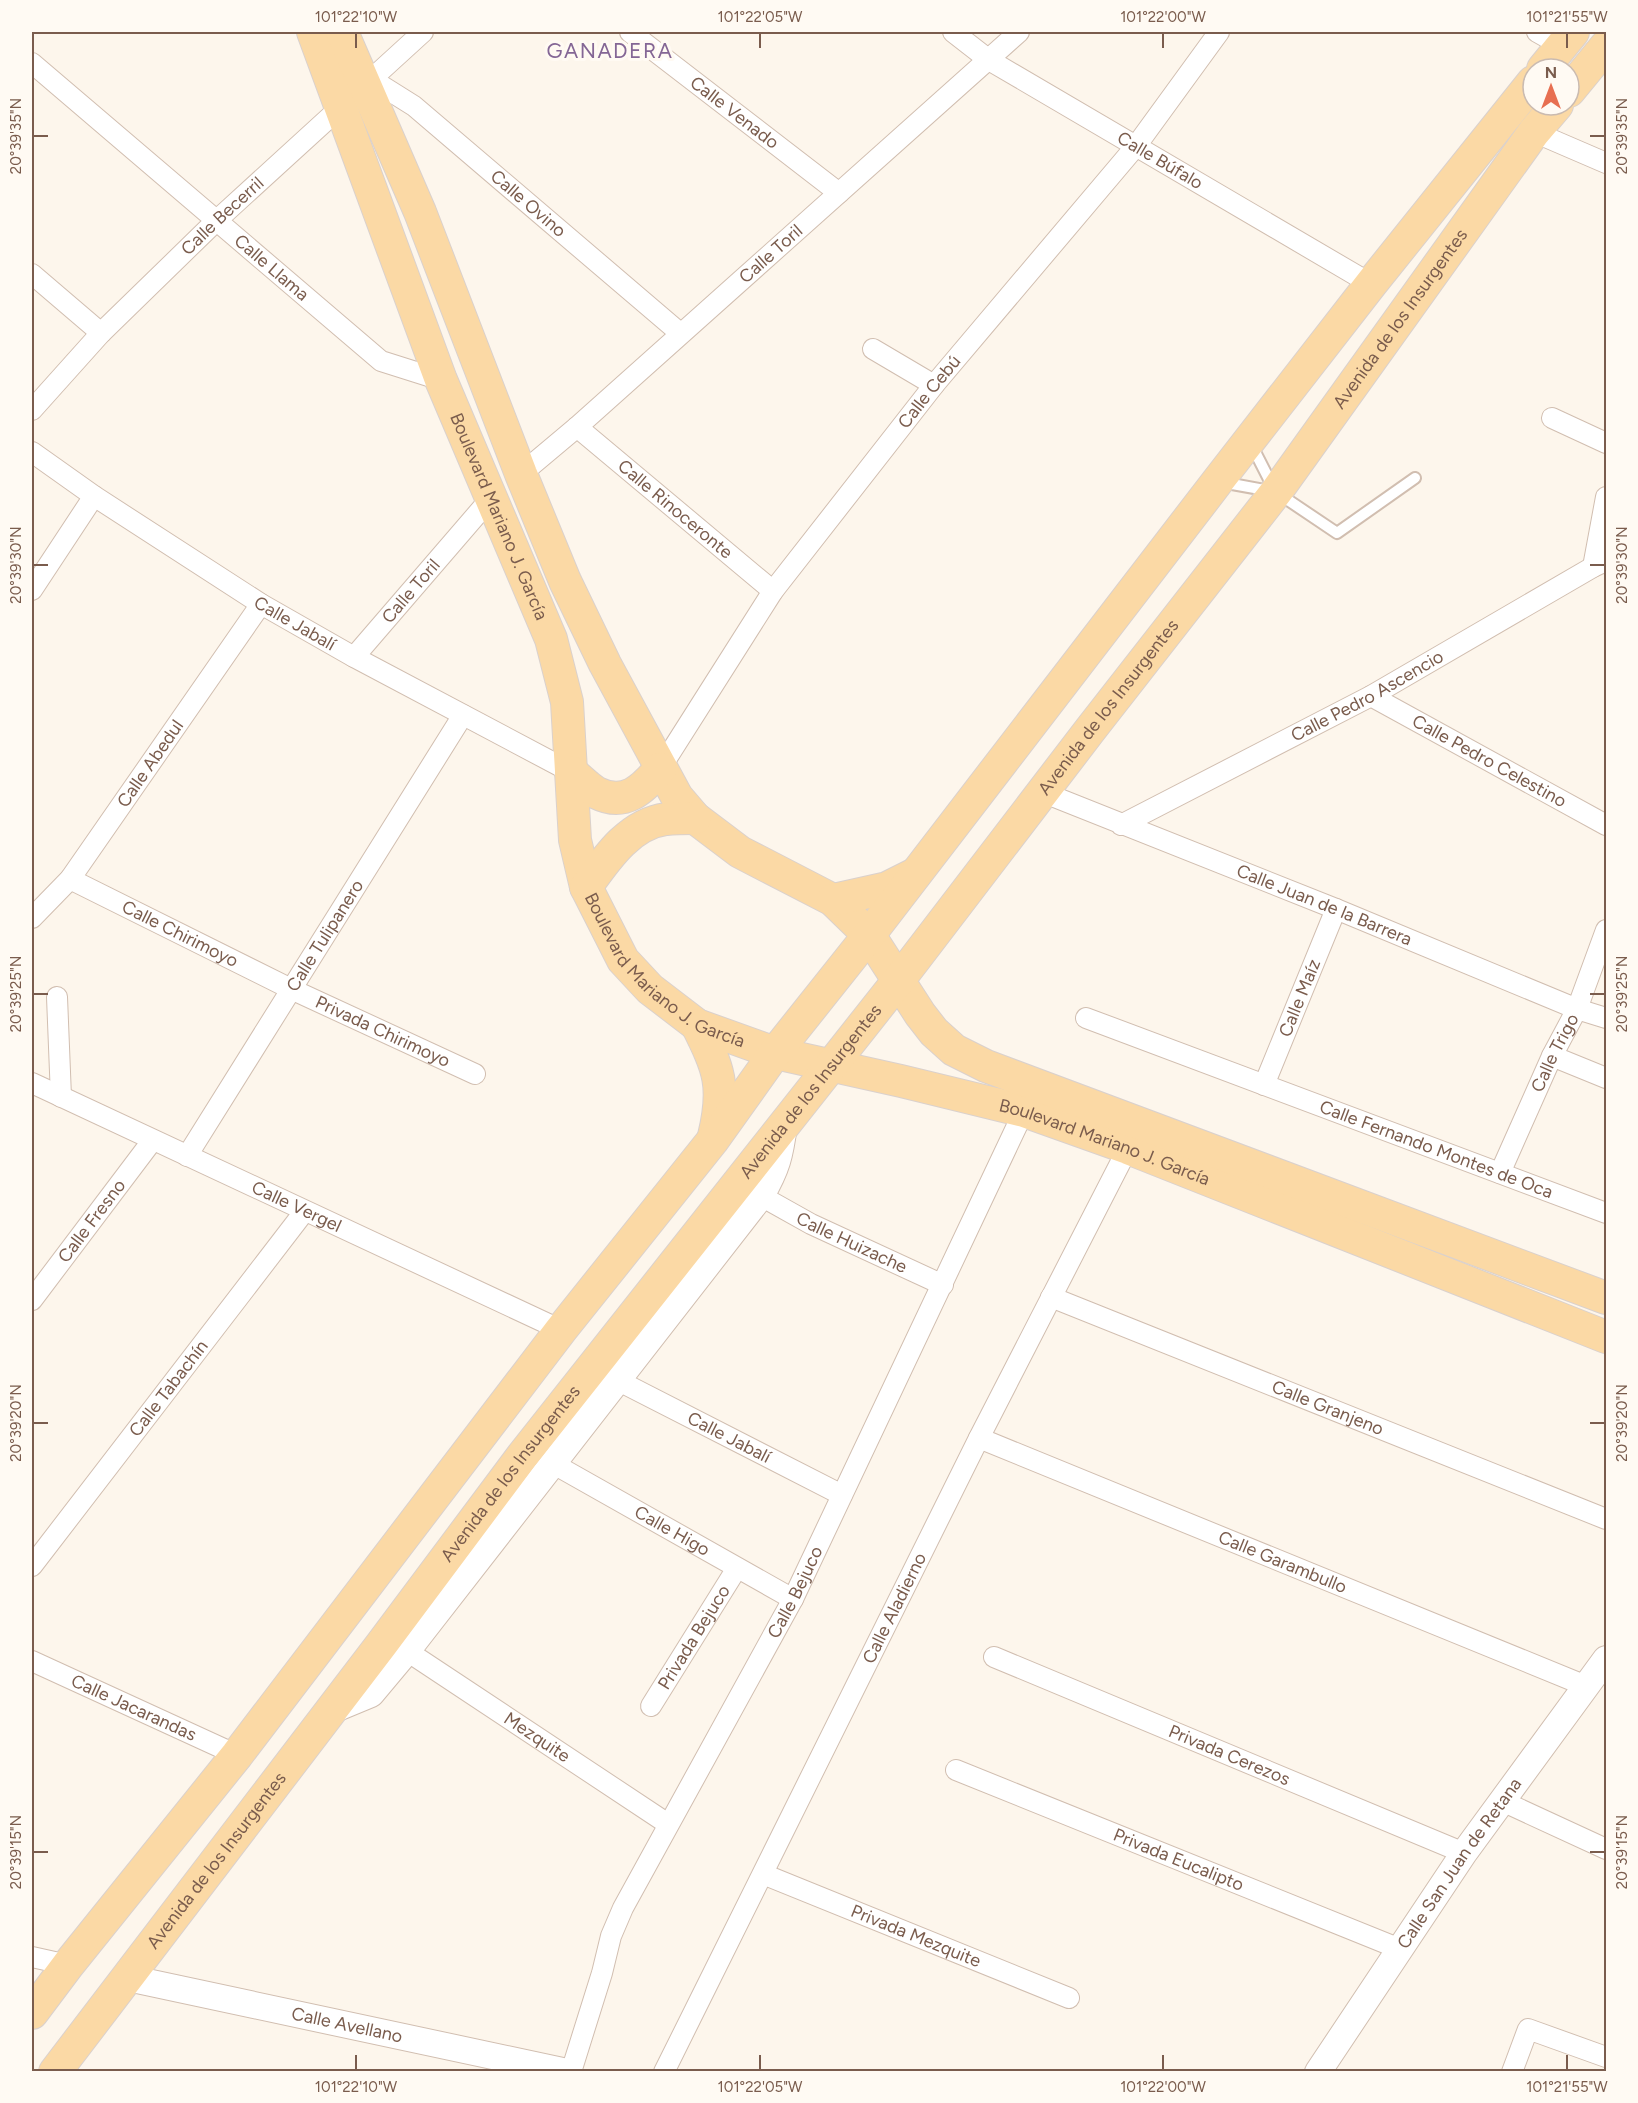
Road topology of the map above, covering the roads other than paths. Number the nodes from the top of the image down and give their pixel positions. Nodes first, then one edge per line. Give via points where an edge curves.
1 (313, 32) edge
2 (342, 32) edge
3 (423, 32) edge
4 (630, 32) edge
5 (953, 32) edge
6 (1020, 32) edge
7 (1219, 32) edge
8 (1606, 46) edge
9 (989, 60) junction
10 (32, 63) edge
11 (1581, 76) edge
12 (367, 82) junction
13 (1521, 97) edge
14 (341, 106) junction
15 (1547, 117) edge
16 (1534, 132) junction
17 (1136, 146) junction
18 (1606, 164) edge
19 (839, 194) junction
20 (216, 221) junction
21 (32, 274) edge
22 (1371, 284) junction
23 (101, 333) junction
24 (680, 333) junction
25 (873, 349) dead end
26 (441, 380) junction
27 (934, 385) junction
28 (32, 410) edge
29 (1552, 418) dead end
30 (577, 427) junction
31 (1249, 441) junction
32 (1606, 443) edge
33 (32, 452) edge
34 (521, 474) junction
35 (1415, 478) dead end
36 (1217, 482) junction
37 (1276, 492) junction
38 (94, 496) junction
39 (1606, 497) edge
40 (491, 498) junction
41 (1602, 569) edge
42 (32, 590) edge
43 (773, 591) junction
44 (261, 604) junction
45 (354, 657) junction
46 (1371, 696) junction
47 (463, 715) junction
48 (660, 769) junction
49 (571, 772) junction
50 (1042, 792) junction
51 (695, 818) junction
52 (1121, 825) junction
53 (1606, 825) edge
54 (915, 874) junction
55 (70, 879) junction
56 (586, 887) junction
57 (833, 900) junction
58 (1336, 909) junction
59 (32, 918) edge
60 (1606, 930) edge
61 (869, 935) junction
62 (898, 981) junction
63 (291, 988) junction
64 (57, 997) dead end
65 (1577, 1009) junction
66 (1086, 1018) dead end
67 (1606, 1018) edge
68 (698, 1025) junction
69 (775, 1053) junction
70 (1552, 1056) junction
71 (830, 1066) junction
72 (475, 1074) dead end
73 (1606, 1078) edge
74 (32, 1083) edge
75 (1264, 1085) junction
76 (61, 1097) junction
77 (1024, 1111) junction
78 (783, 1125) junction
79 (713, 1140) junction
80 (152, 1141) junction
81 (1128, 1148) junction
82 (187, 1156) junction
83 (1189, 1157) junction
84 (1500, 1173) junction
85 (761, 1196) junction
86 (304, 1212) junction
87 (1606, 1213) edge
88 (943, 1285) junction
89 (1051, 1297) junction
90 (1606, 1298) edge
91 (32, 1300) edge
92 (561, 1330) junction
93 (1606, 1337) edge
94 (617, 1380) junction
95 (979, 1438) junction
96 (552, 1462) junction
97 (842, 1495) junction
98 (1606, 1519) edge
99 (32, 1566) edge
100 (737, 1568) junction
101 (793, 1599) junction
102 (407, 1651) junction
103 (994, 1657) dead end
104 (1606, 1660) edge
105 (32, 1661) edge
106 (1586, 1686) junction
107 (651, 1706) dead end
108 (330, 1710) junction
109 (237, 1755) junction
110 (956, 1770) dead end
111 (1502, 1801) junction
112 (668, 1824) junction
113 (1606, 1849) edge
114 (1464, 1853) junction
115 (763, 1874) junction
116 (1400, 1949) junction
117 (32, 1957) edge
118 (68, 1965) junction
119 (128, 1978) junction
120 (1069, 1998) dead end
121 (32, 2013) edge
122 (1606, 2057) edge
123 (55, 2072) edge
124 (569, 2072) edge
125 (664, 2072) edge
126 (1318, 2072) edge
127 (1512, 2072) edge

1 - 14 main road, Boulevard Mariano J. García
2 - 12 main road, Boulevard Mariano J. García
3 - 12 street, Calle Becerril
4 - 19 street, Calle Venado
5 - 9 street, Calle Búfalo
6 - 9 street, Calle Toril
7 - 17 street, Calle Cebú
8 - 11 main road
9 - 17 street, Calle Búfalo
9 - 19 street, Calle Toril
10 - 20 street, Calle Llama
12 - 14 street, Calle Becerril
12 - 24 street, Calle Ovino via 414,106
12 - 34 main road, Boulevard Mariano J. García
13 - 22 main road
14 - 20 street, Calle Becerril
14 - 26 main road, Boulevard Mariano J. García
15 - 16 main road, Avenida de los Insurgentes
16 - 18 street
16 - 37 main road, Avenida de los Insurgentes
17 - 22 street, Calle Búfalo
17 - 27 street, Calle Cebú
19 - 24 street, Calle Toril
20 - 23 street, Calle Becerril
20 - 26 street, Calle Llama via 381,361
21 - 23 street
22 - 31 main road
23 - 28 street, Calle Becerril
24 - 30 street, Calle Toril
25 - 27 street
26 - 40 main road, Boulevard Mariano J. García
27 - 43 street, Calle Cebú
29 - 32 street
30 - 34 street, Calle Toril
30 - 43 street, Calle Rinoceronte
31 - 36 main road
31 - 37 lane
33 - 38 street, Calle Jabalí
34 - 48 main road, Boulevard Mariano J. García via 565,581
35 - 37 lane via 1337,533
36 - 37 lane
36 - 54 main road
37 - 50 main road, Avenida de los Insurgentes
38 - 42 street
38 - 44 street, Calle Jabalí
39 - 41 street
40 - 45 street, Calle Toril
40 - 49 main road, Boulevard Mariano J. García via 551,639 567,702
41 - 46 street, Calle Pedro Ascencio
43 - 48 street, Calle Cebú
44 - 45 street, Calle Jabalí
44 - 55 street, Calle Abedul
45 - 47 street, Calle Jabalí
46 - 52 street, Calle Pedro Ascencio
46 - 53 street, Calle Pedro Celestino
47 - 49 street, Calle Jabalí
47 - 63 street, Calle Tulipanero
48 - 49 main road via 644,788 629,796 613,798 596,792
48 - 51 main road, Boulevard Mariano J. García via 676,797
49 - 56 main road, Boulevard Mariano J. García via 575,840
50 - 52 street, Calle Juan de la Barrera
50 - 62 main road, Avenida de los Insurgentes
51 - 56 main road via 664,819 641,828 623,840
51 - 57 main road, Boulevard Mariano J. García via 740,852
52 - 58 street, Calle Juan de la Barrera
54 - 57 main road via 887,888
54 - 61 main road
55 - 59 street, Calle Abedul
55 - 63 street, Calle Chirimoyo
56 - 68 main road, Boulevard Mariano J. García via 623,960 650,989
57 - 61 main road, Boulevard Mariano J. García
58 - 65 street, Calle Juan de la Barrera
58 - 75 street, Calle Maíz
60 - 65 street, Calle Trigo
61 - 62 main road, Boulevard Mariano J. García
61 - 69 main road
62 - 71 main road, Avenida de los Insurgentes
62 - 83 main road, Boulevard Mariano J. García via 934,1032 954,1050
63 - 72 street, Privada Chirimoyo
63 - 82 street, Calle Tulipanero
64 - 76 street
65 - 67 street, Calle Juan de la Barrera
65 - 70 street, Calle Trigo
66 - 75 street, Calle Fernando Montes de Oca
68 - 69 main road, Boulevard Mariano J. García
68 - 79 main road via 719,1077 720,1106
69 - 71 main road, Boulevard Mariano J. García
69 - 79 main road
70 - 73 street
70 - 84 street, Calle Trigo
71 - 77 main road, Boulevard Mariano J. García
71 - 78 main road, Avenida de los Insurgentes
74 - 76 street, Calle Vergel
75 - 84 street, Calle Fernando Montes de Oca
76 - 80 street, Calle Vergel
77 - 81 main road, Boulevard Mariano J. García
77 - 88 street, Calle Bejuco
78 - 85 street via 780,1156
78 - 108 main road, Avenida de los Insurgentes via 523,1455
79 - 92 main road
80 - 82 street, Calle Vergel
80 - 91 street, Calle Fresno
81 - 83 main road, Boulevard Mariano J. García
81 - 89 street, Calle Aladierno
82 - 86 street, Calle Vergel
83 - 90 main road, Boulevard Mariano J. García
83 - 93 main road, Boulevard Mariano J. García
84 - 87 street, Calle Fernando Montes de Oca
85 - 88 street, Calle Huizache via 811,1224
85 - 94 street
86 - 92 street, Calle Vergel
86 - 99 street, Calle Tabachín
88 - 97 street, Calle Bejuco
89 - 95 street, Calle Aladierno
89 - 98 street, Calle Granjeno
92 - 109 main road
94 - 96 street
94 - 97 street, Calle Jabalí
95 - 106 street, Calle Garambullo
95 - 115 street, Calle Aladierno
96 - 100 street, Calle Higo
96 - 102 street
97 - 101 street, Calle Bejuco
100 - 101 street, Calle Higo
100 - 107 street, Privada Bejuco
101 - 112 street, Calle Bejuco
102 - 108 street via 371,1694
102 - 112 street, Mezquite
103 - 114 street, Privada Cerezos
104 - 106 street, Calle San Juan de Retana
105 - 109 street, Calle Jacarandas
106 - 111 street, Calle San Juan de Retana
108 - 119 main road, Avenida de los Insurgentes
109 - 118 main road
110 - 116 street, Privada Eucalipto
111 - 113 street
111 - 114 street, Calle San Juan de Retana
112 - 124 street, Calle Bejuco via 611,1936
114 - 116 street, Calle San Juan de Retana
115 - 120 street, Privada Mezquite
115 - 125 street, Calle Aladierno
116 - 126 street, Calle San Juan de Retana
117 - 118 street
118 - 121 main road
119 - 123 main road, Avenida de los Insurgentes
119 - 124 street, Calle Avellano
122 - 127 street via 1528,2030

